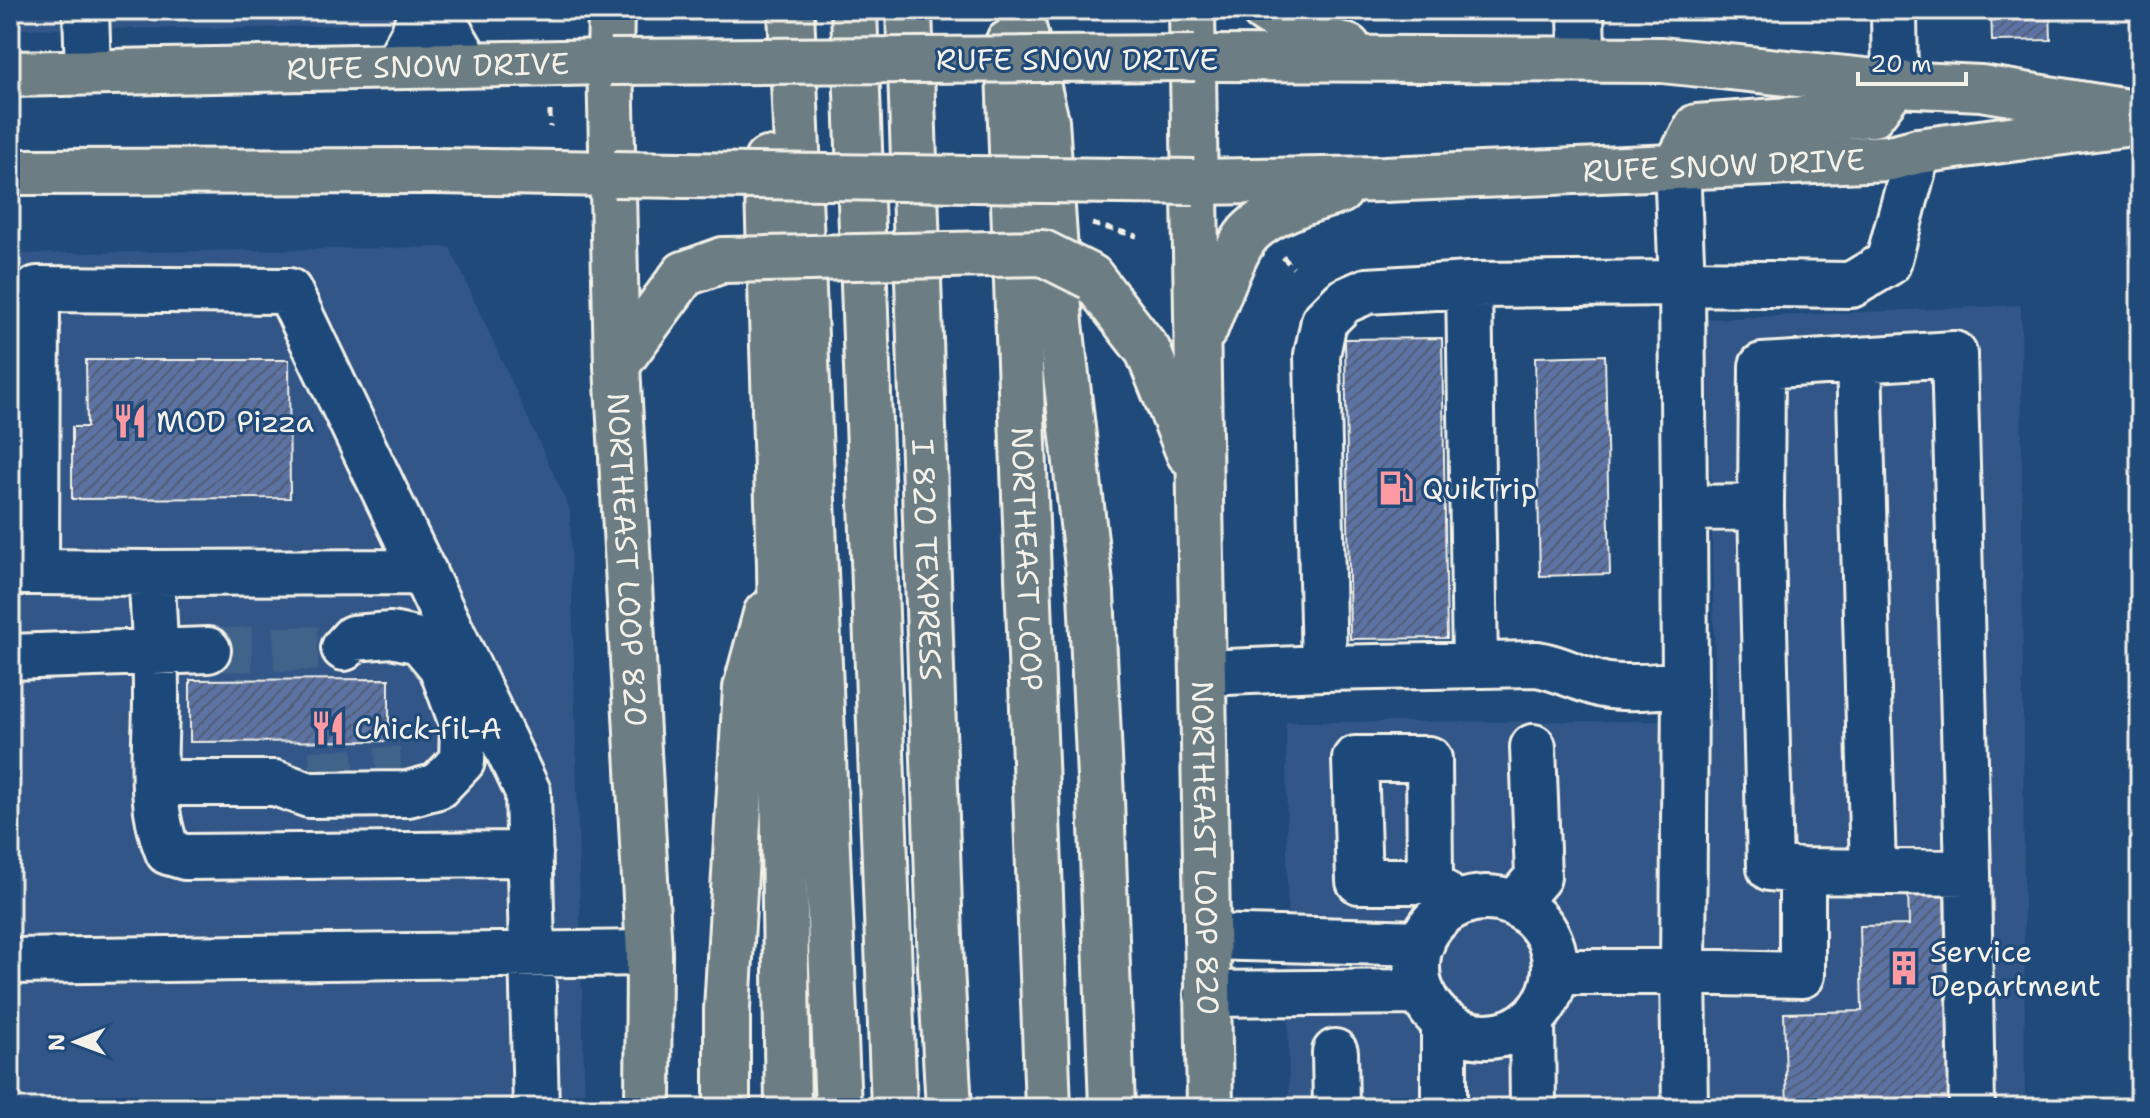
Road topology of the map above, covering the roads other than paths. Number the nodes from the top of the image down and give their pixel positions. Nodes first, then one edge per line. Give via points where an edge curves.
1 (86, 10) edge
2 (421, 10) edge
3 (440, 10) edge
4 (611, 10) edge
5 (763, 10) edge
6 (791, 10) edge
7 (854, 10) edge
8 (909, 10) edge
9 (1006, 10) edge
10 (1019, 10) edge
11 (1192, 10) edge
12 (1264, 10) edge
13 (1581, 10) edge
14 (1894, 10) edge
15 (1195, 58) junction
16 (1381, 58) junction
17 (1582, 59) junction
18 (610, 62) junction
19 (469, 64) junction
20 (396, 66) junction
21 (88, 72) junction
22 (10, 74) edge
23 (1895, 84) junction
24 (2140, 114) edge
25 (2140, 122) edge
26 (1918, 151) junction
27 (1677, 165) junction
28 (10, 172) edge
29 (614, 174) junction
30 (1384, 179) junction
31 (1194, 182) junction
32 (1682, 283) junction
33 (1469, 285) junction
34 (1197, 349) junction
35 (1859, 360) junction
36 (617, 365) junction
37 (1199, 477) junction
38 (1761, 507) junction
39 (1684, 508) junction
40 (780, 565) junction
41 (23, 572) edge
42 (424, 572) junction
43 (151, 573) junction
44 (208, 650) tunnel mouth
45 (156, 651) junction
46 (10, 657) edge
47 (1475, 665) junction
48 (1324, 668) junction
49 (1203, 673) junction
50 (1685, 685) junction
51 (1533, 747) dead end
52 (401, 769) tunnel mouth
53 (156, 783) junction
54 (530, 854) junction
55 (1802, 871) junction
56 (1873, 871) junction
57 (1968, 873) junction
58 (1515, 904) junction
59 (1207, 937) junction
60 (1422, 943) junction
61 (649, 953) junction
62 (533, 955) junction
63 (10, 961) edge
64 (1555, 972) junction
65 (1683, 972) junction
66 (1207, 994) junction
67 (1433, 1007) junction
68 (1532, 1019) junction
69 (1335, 1052) dead end
70 (536, 1108) edge
71 (648, 1108) edge
72 (727, 1108) edge
73 (788, 1108) edge
74 (838, 1108) edge
75 (894, 1108) edge
76 (949, 1108) edge
77 (1048, 1108) edge
78 (1112, 1108) edge
79 (1210, 1108) edge
80 (1336, 1108) edge
81 (1444, 1108) edge
82 (1533, 1108) edge
83 (1685, 1108) edge
84 (1972, 1108) edge

1 - 21 street
2 - 20 street
3 - 19 street
4 - 18 main road, NORTHEAST LOOP 820
5 - 40 main road
6 - 74 main road
7 - 75 main road, I 820 TEXPRESS
8 - 76 main road, I 820 TEXPRESS
9 - 77 main road, NORTHEAST LOOP
10 - 78 main road via 1046,121 1060,323 1091,593
11 - 15 main road, NORTHEAST LOOP 820
12 - 16 main road via 1292,28
13 - 17 street
14 - 23 street
15 - 16 main road, RUFE SNOW DRIVE
15 - 18 main road, RUFE SNOW DRIVE, bridge
15 - 31 main road, NORTHEAST LOOP 820
16 - 17 main road, RUFE SNOW DRIVE
17 - 23 main road, RUFE SNOW DRIVE via 1662,60
18 - 19 main road, RUFE SNOW DRIVE
18 - 29 main road, NORTHEAST LOOP 820
19 - 20 main road, RUFE SNOW DRIVE
20 - 21 main road, RUFE SNOW DRIVE
21 - 22 main road, RUFE SNOW DRIVE
23 - 24 main road, RUFE SNOW DRIVE via 1981,88
23 - 27 main road via 1872,114 1697,127
25 - 26 main road, RUFE SNOW DRIVE
26 - 27 main road, RUFE SNOW DRIVE via 1890,158
26 - 32 street via 1888,263 1851,285
27 - 30 main road, RUFE SNOW DRIVE
27 - 32 street
28 - 29 main road, RUFE SNOW DRIVE
29 - 31 main road, RUFE SNOW DRIVE, bridge
29 - 36 main road, NORTHEAST LOOP 820
30 - 31 main road, RUFE SNOW DRIVE
30 - 34 main road via 1295,204 1248,233
31 - 34 main road, NORTHEAST LOOP 820
32 - 33 street
32 - 39 street
33 - 47 street
33 - 48 street via 1367,291 1344,301 1324,321 1317,355
34 - 37 main road, NORTHEAST LOOP 820
35 - 38 street via 1762,366
35 - 56 street
35 - 57 street via 1954,354
36 - 37 main road, bridge via 684,274 723,260 1043,253 1091,277 1148,351
36 - 61 main road, NORTHEAST LOOP 820
37 - 49 main road, NORTHEAST LOOP 820
38 - 39 street
38 - 55 street via 1770,868
39 - 50 street
40 - 72 main road via 746,688 727,1009
40 - 73 main road
41 - 42 street via 37,289 289,291
41 - 43 street
42 - 43 street
42 - 54 street via 528,792
43 - 45 street
44 - 45 street
45 - 46 street
45 - 53 street
47 - 48 street
47 - 50 street via 1537,664 1606,686
48 - 49 street
49 - 59 main road, NORTHEAST LOOP 820
50 - 65 street
51 - 58 street via 1538,877
52 - 53 street via 431,755 436,740 432,711 406,662 355,658 339,648 353,638 391,635 420,641 441,666 463,726 462,761 438,786 408,794 309,795 292,778
53 - 54 street via 159,831 168,852 185,857
54 - 62 street
55 - 56 street
55 - 65 street via 1802,975
56 - 57 street
57 - 84 street
58 - 60 street via 1443,893
58 - 64 street via 1546,931
59 - 60 street
59 - 66 main road, NORTHEAST LOOP 820
60 - 67 street via 1418,959
61 - 62 street
61 - 71 main road, NORTHEAST LOOP 820
62 - 63 street
62 - 70 street
64 - 65 street
64 - 68 street via 1551,990
65 - 83 street
66 - 67 street
66 - 79 main road, NORTHEAST LOOP 820
67 - 68 street via 1465,1033 1488,1036 1512,1032
67 - 81 street
68 - 82 street
69 - 80 street

